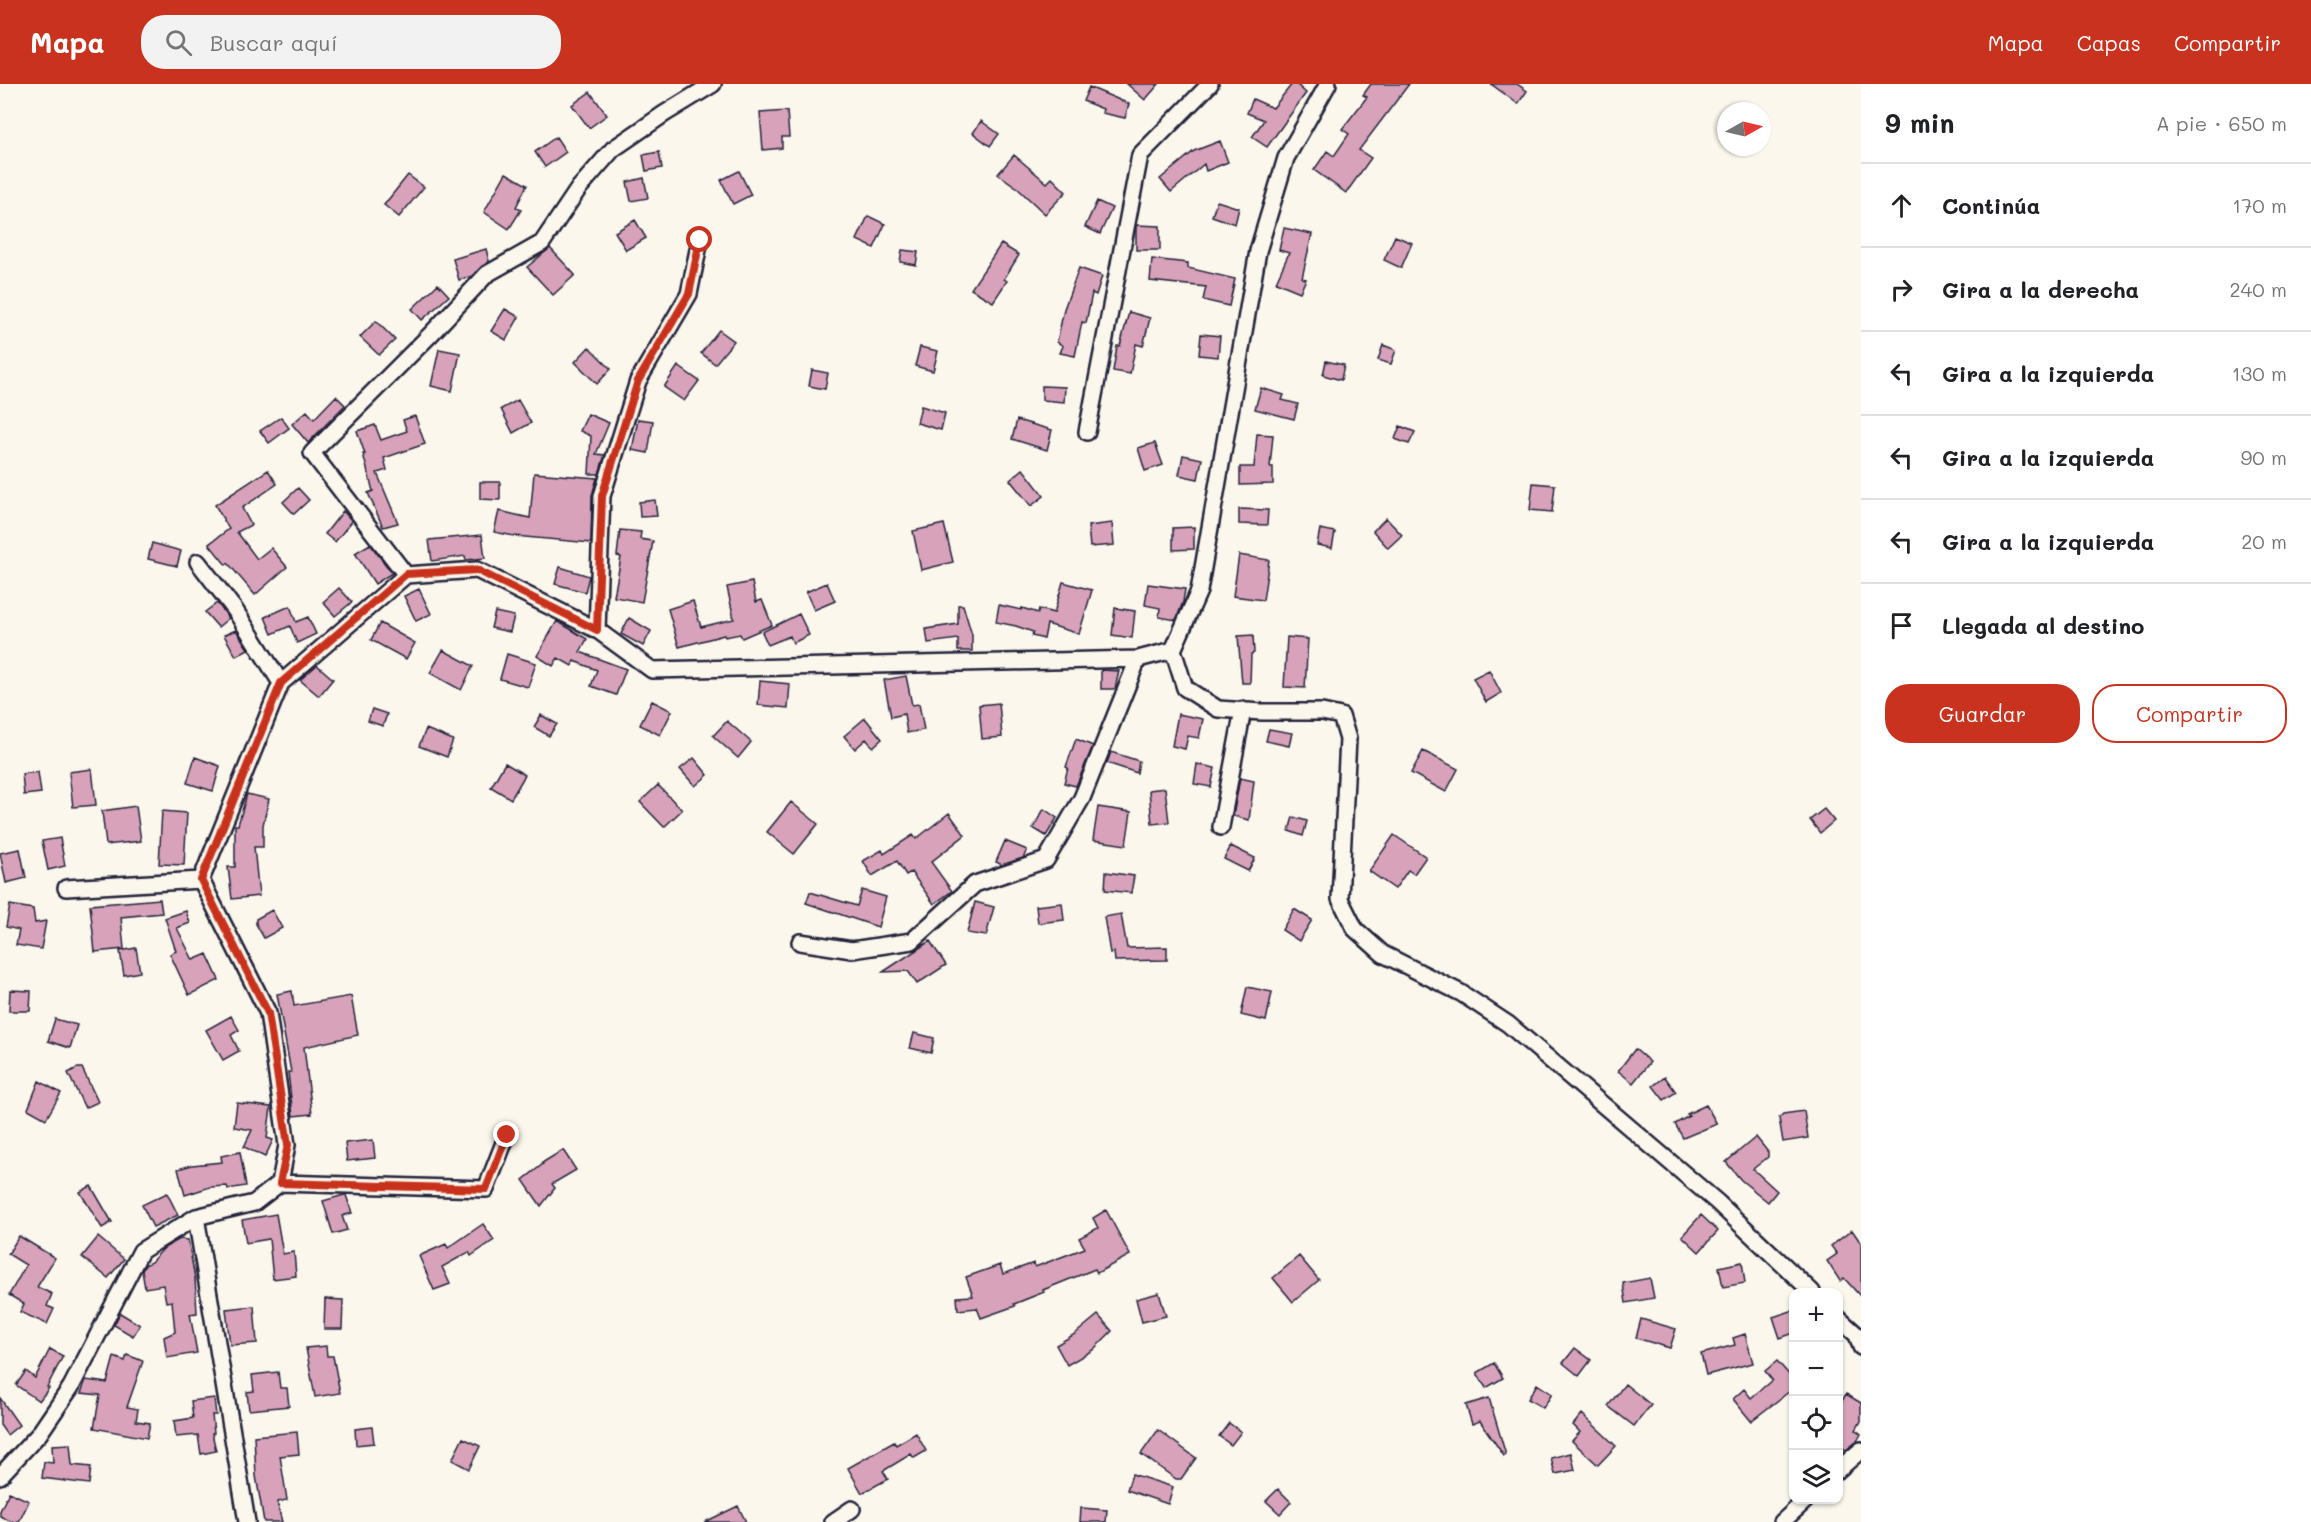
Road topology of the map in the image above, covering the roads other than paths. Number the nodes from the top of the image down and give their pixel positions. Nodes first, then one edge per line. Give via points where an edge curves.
1 (713, 84) edge
2 (1210, 84) edge
3 (1328, 84) edge
4 (700, 240) dead end
5 (1087, 432) dead end
6 (198, 562) dead end
7 (406, 574) junction
8 (597, 630) junction
9 (1173, 650) junction
10 (1138, 659) junction
11 (281, 683) junction
12 (1244, 710) junction
13 (1221, 827) dead end
14 (201, 880) junction
15 (66, 888) dead end
16 (800, 942) dead end
17 (507, 1135) dead end
18 (280, 1183) junction
19 (196, 1217) junction
20 (1807, 1288) edge
21 (1843, 1322) edge
22 (1861, 1347) edge
23 (1861, 1450) edge
24 (1843, 1466) edge
25 (0, 1476) edge
26 (1802, 1504) edge
27 (852, 1509) dead end
28 (247, 1522) edge
29 (833, 1522) edge
30 (1782, 1522) edge

1 - 7 street via 613,149 579,188 542,243 488,274 312,453
2 - 5 street via 1140,155
3 - 9 street via 1286,158 1258,251 1199,591
4 - 8 street via 689,294 638,381 602,496
6 - 11 street via 235,610
7 - 8 street via 477,570
7 - 11 street
8 - 10 street via 652,670
9 - 10 street
9 - 12 street via 1185,688 1218,709
10 - 16 street via 1082,798 1046,860 975,884 912,941 852,950
11 - 14 street
12 - 13 street
12 - 20 street via 1341,716 1348,739 1340,899 1355,929 1383,954 1461,993 1508,1024 1718,1202
14 - 15 street
14 - 18 street via 268,1013 288,1145
17 - 18 street via 486,1189
18 - 19 street via 254,1203
19 - 25 street via 141,1251 71,1387 39,1434
19 - 28 street
21 - 22 street via 1857,1335
23 - 24 street
26 - 30 street
27 - 29 street

